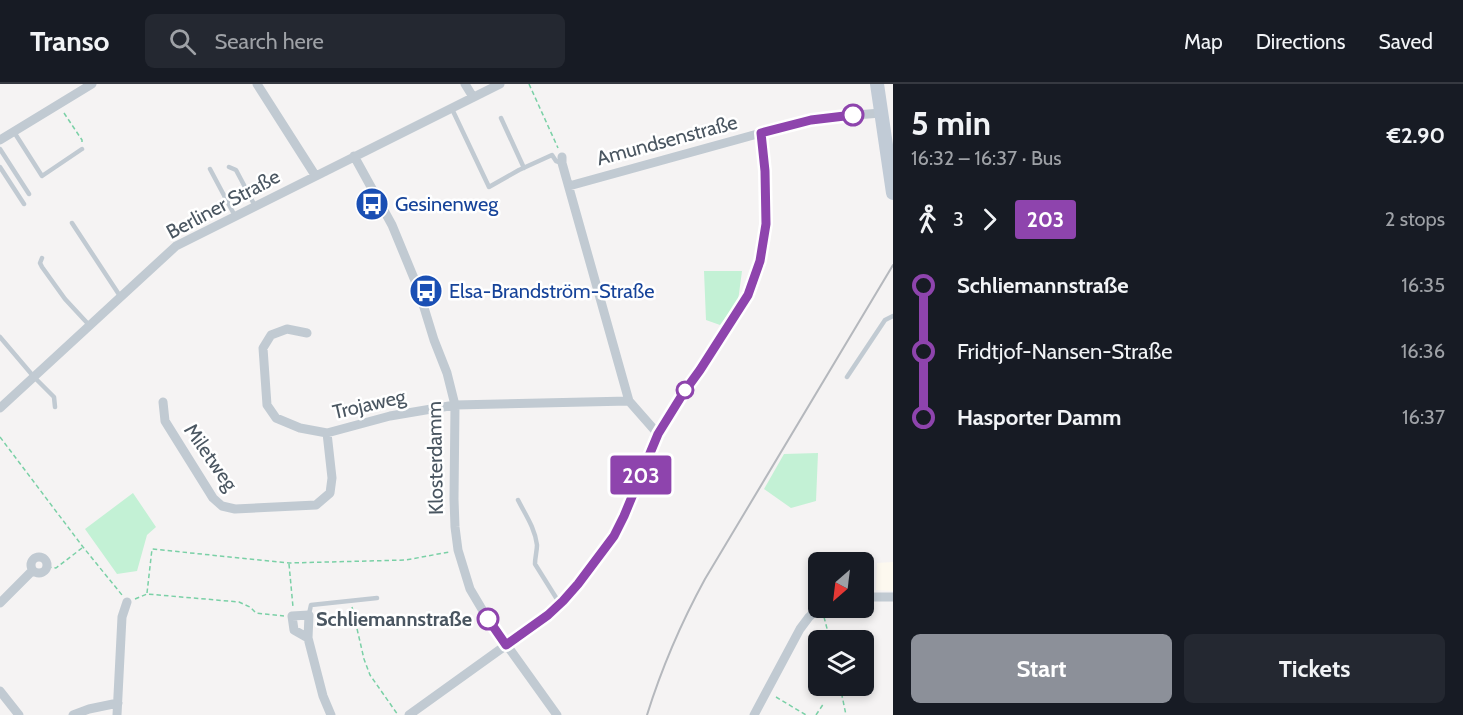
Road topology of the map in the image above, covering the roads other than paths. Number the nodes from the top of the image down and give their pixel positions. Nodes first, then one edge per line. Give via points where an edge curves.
1 (92, 84) edge
2 (257, 84) edge
3 (465, 84) edge
4 (500, 84) edge
5 (877, 84) edge
6 (473, 97) junction
7 (451, 108) junction
8 (881, 113) junction
9 (501, 118) dead end
10 (14, 132) junction
11 (761, 133) junction
12 (0, 140) edge
13 (0, 149) edge
14 (82, 149) road end
15 (354, 156) junction
16 (562, 160) joint
17 (0, 167) edge
18 (229, 167) dead end
19 (524, 168) junction
20 (210, 169) dead end
21 (315, 176) junction
22 (569, 186) junction
23 (29, 194) dead end
24 (893, 194) edge
25 (24, 204) dead end
26 (255, 206) junction
27 (235, 216) junction
28 (72, 223) dead end
29 (42, 258) dead end
30 (121, 297) junction
31 (893, 316) edge
32 (90, 326) junction
33 (307, 333) dead end
34 (0, 337) edge
35 (34, 377) junction
36 (847, 377) dead end
37 (628, 401) junction
38 (163, 402) dead end
39 (455, 405) junction
40 (55, 407) dead end
41 (0, 408) edge
42 (327, 433) junction
43 (658, 434) junction
44 (518, 500) dead end
45 (47, 567) road end
46 (874, 597) edge
47 (893, 597) edge
48 (377, 598) dead end
49 (127, 602) road end
50 (0, 603) edge
51 (560, 604) junction
52 (309, 615) junction
53 (808, 618) edge
54 (308, 638) junction
55 (506, 645) junction
56 (0, 691) edge
57 (118, 704) junction
58 (19, 715) edge
59 (73, 715) edge
60 (117, 715) edge
61 (331, 715) edge
62 (408, 715) edge
63 (557, 715) edge
64 (754, 715) edge

1 - 10 street
2 - 21 street
3 - 6 street
4 - 6 street, Berliner Straße
5 - 8 main road
6 - 7 street, Berliner Straße
7 - 15 street, Berliner Straße
7 - 19 lane via 489,187
8 - 11 street, Amundsenstraße via 811,120
8 - 24 main road
9 - 19 lane
10 - 12 street
10 - 14 lane via 42,176
11 - 22 street, Amundsenstraße
11 - 43 street via 766,224 760,261 748,295
13 - 23 lane
15 - 21 street, Berliner Straße
15 - 39 street, Klosterdamm via 392,225 447,373
16 - 19 lane via 556,161 552,155
16 - 22 street
17 - 25 lane
18 - 26 lane via 236,170
20 - 27 lane
21 - 26 street, Berliner Straße
22 - 37 street
26 - 27 street, Berliner Straße
27 - 30 street, Berliner Straße via 176,246
28 - 30 lane
29 - 32 lane via 42,267
30 - 32 street, Berliner Straße
31 - 36 lane via 885,320
32 - 35 street, Berliner Straße
33 - 42 street, Trojaweg via 287,329 271,335 263,348 267,405 276,418 300,429
34 - 35 lane
35 - 40 lane via 54,397
35 - 41 street, Berliner Straße
37 - 39 street
37 - 43 street
38 - 42 street, Miletweg via 165,421 213,498 222,506 235,509 316,505 330,493
39 - 42 street, Trojaweg via 390,416
39 - 55 street, Klosterdamm via 458,550 470,589
43 - 51 street via 614,536
44 - 51 lane via 535,532 535,564
45 - 50 street via 42,573 32,571
46 - 47 street
48 - 52 lane via 311,605
49 - 57 street via 122,617
51 - 55 street
52 - 54 street
52 - 54 street via 293,616 294,630
53 - 64 street
54 - 61 street
55 - 62 street
55 - 63 street, Klosterdamm
56 - 58 street
57 - 59 street
57 - 60 street

